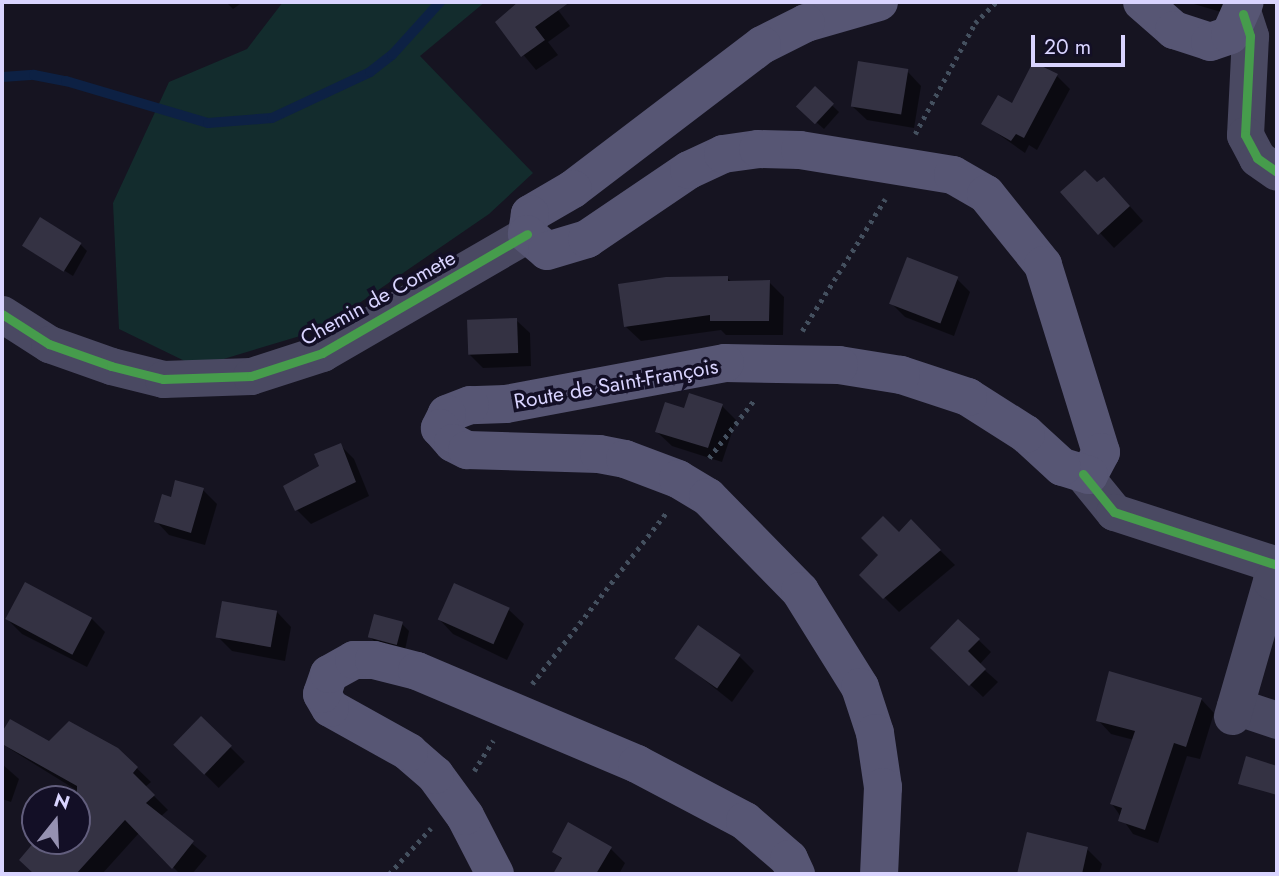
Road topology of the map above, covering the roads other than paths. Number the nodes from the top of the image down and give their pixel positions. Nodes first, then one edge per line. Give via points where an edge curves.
1 (879, 2) edge
2 (1142, 2) edge
3 (1244, 8) edge
4 (1277, 172) edge
5 (527, 234) junction
6 (2, 314) edge
7 (1083, 474) junction
8 (1277, 565) edge
9 (1277, 575) edge
10 (1277, 720) edge
11 (495, 874) edge
12 (796, 874) edge
13 (879, 874) edge

1 - 5 main road via 806,23 762,45 573,189 530,214
2 - 3 main road via 1174,30 1210,42 1230,35
3 - 4 street via 1251,36 1245,135 1257,158
5 - 6 street, Chemin de Comete via 321,353 251,376 163,379 50,344
5 - 7 main road via 547,251 587,239 689,170 723,154 758,149 800,150 953,176 986,194 1043,265 1101,452 1098,465 1089,475
7 - 8 street via 1114,512
7 - 13 main road, Route de Saint-François via 1062,467 1026,434 968,397 839,365 725,363 506,404 470,405 447,414 440,428 467,450 599,454 651,467 688,485 708,497 800,591 860,687 875,733 883,787
9 - 10 street via 1271,581 1234,711
11 - 12 main road via 455,802 410,752 330,708 322,694 329,674 354,660 417,671 637,764 745,821 789,859

